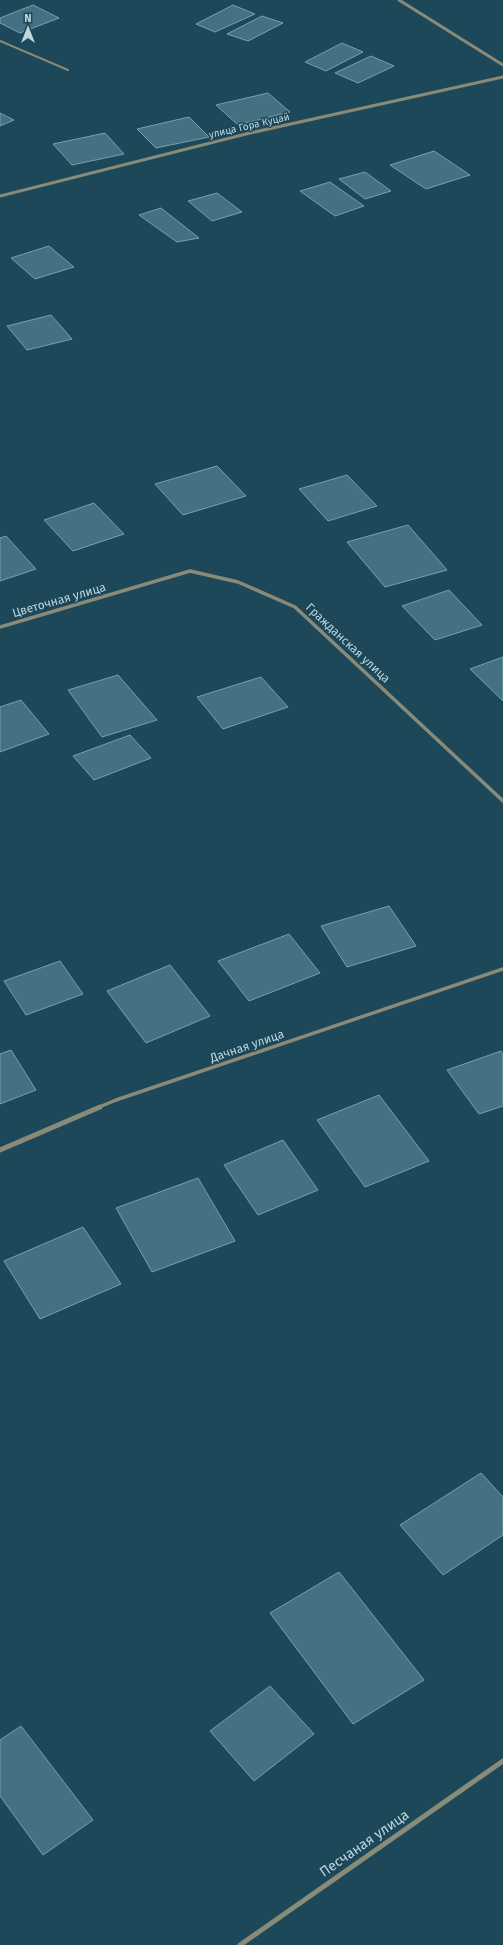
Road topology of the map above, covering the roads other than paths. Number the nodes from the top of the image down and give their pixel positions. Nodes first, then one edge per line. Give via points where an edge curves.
1 (399, 0) edge
2 (0, 40) edge
3 (503, 65) edge
4 (68, 70) dead end
5 (503, 77) edge
6 (0, 196) edge
7 (123, 591) joint
8 (0, 627) edge
9 (503, 801) edge
10 (503, 970) edge
11 (0, 1150) edge
12 (503, 1761) edge
13 (240, 1945) edge

1 - 3 street
2 - 4 lane
5 - 6 street, улица Гора Куцай via 349,110 95,170
7 - 8 street, Цветочная улица
7 - 9 street, Гражданская улица via 190,571 238,582 294,607
10 - 11 street, Дачная улица via 116,1100
12 - 13 street, Песчаная улица

